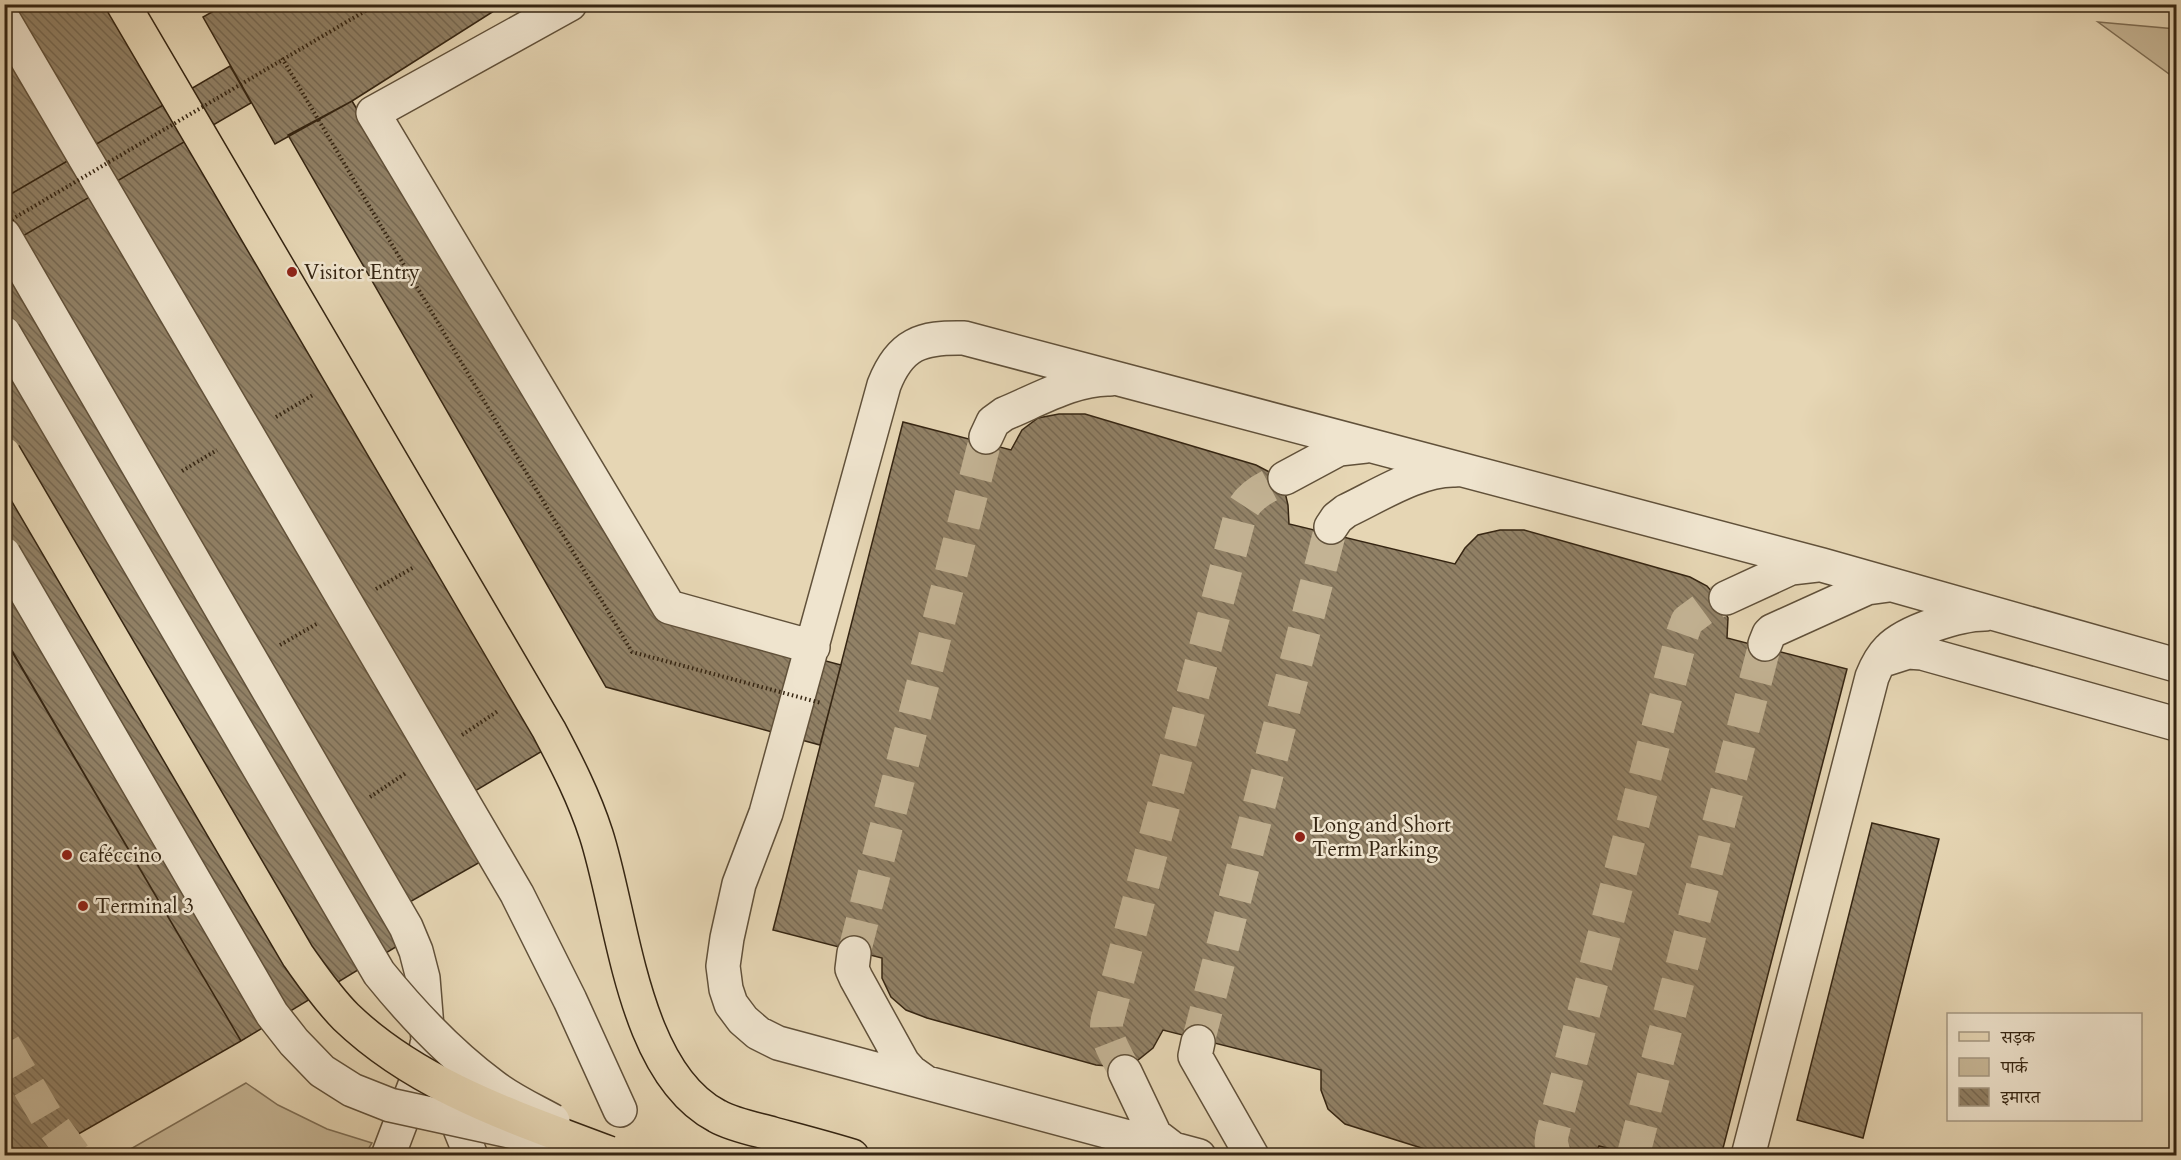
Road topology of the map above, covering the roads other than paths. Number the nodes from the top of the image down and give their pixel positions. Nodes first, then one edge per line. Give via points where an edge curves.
1 (123, 4) edge
2 (570, 4) edge
3 (4, 20) edge
4 (4, 235) edge
5 (4, 333) edge
6 (1119, 379) junction
7 (986, 437) tunnel mouth
8 (1371, 446) junction
9 (4, 454) edge
10 (1463, 470) junction
11 (1285, 478) tunnel mouth
12 (1331, 527) tunnel mouth
13 (4, 554) edge
14 (1822, 565) junction
15 (1894, 585) junction
16 (1726, 598) tunnel mouth
17 (1992, 614) junction
18 (1765, 644) tunnel mouth
19 (813, 647) junction
20 (1879, 662) junction
21 (2176, 665) edge
22 (2176, 724) edge
23 (854, 953) tunnel mouth
24 (428, 1041) junction
25 (1198, 1042) tunnel mouth
26 (1125, 1072) tunnel mouth
27 (927, 1083) junction
28 (620, 1110) dead end
29 (1186, 1152) edge
30 (614, 1154) edge
31 (388, 1155) edge
32 (471, 1155) edge
33 (852, 1155) edge
34 (1252, 1155) edge
35 (1748, 1155) edge

1 - 33 main road via 574,778 596,834 649,1035 667,1069 687,1094 716,1116
2 - 19 lane via 373,113 669,607
3 - 28 lane via 517,894
4 - 24 lane via 406,927 423,978
5 - 30 lane, bridge via 379,973 442,1045 495,1088
6 - 7 lane via 1082,382 1004,414 993,422
6 - 8 lane
6 - 19 lane via 964,338 941,337 903,351 884,385
8 - 10 lane
8 - 11 lane via 1339,448
9 - 30 main road, bridge via 298,956 321,988 376,1043 423,1075 489,1107
10 - 12 lane via 1425,473 1346,511
10 - 14 lane
13 - 30 lane, bridge via 272,1014 322,1071 352,1090 390,1105
14 - 15 lane
14 - 16 lane via 1791,567
15 - 17 lane
15 - 18 lane via 1867,588 1772,632
17 - 20 lane via 1958,616 1900,640
17 - 21 lane
19 - 27 lane via 766,813 739,884 723,966 726,989 743,1020 778,1043
20 - 22 lane via 1893,655 1922,653
20 - 35 lane
23 - 27 lane via 852,969 856,978 903,1063
24 - 31 lane
24 - 32 lane
25 - 34 lane via 1196,1056
26 - 29 lane via 1155,1135
27 - 29 lane

